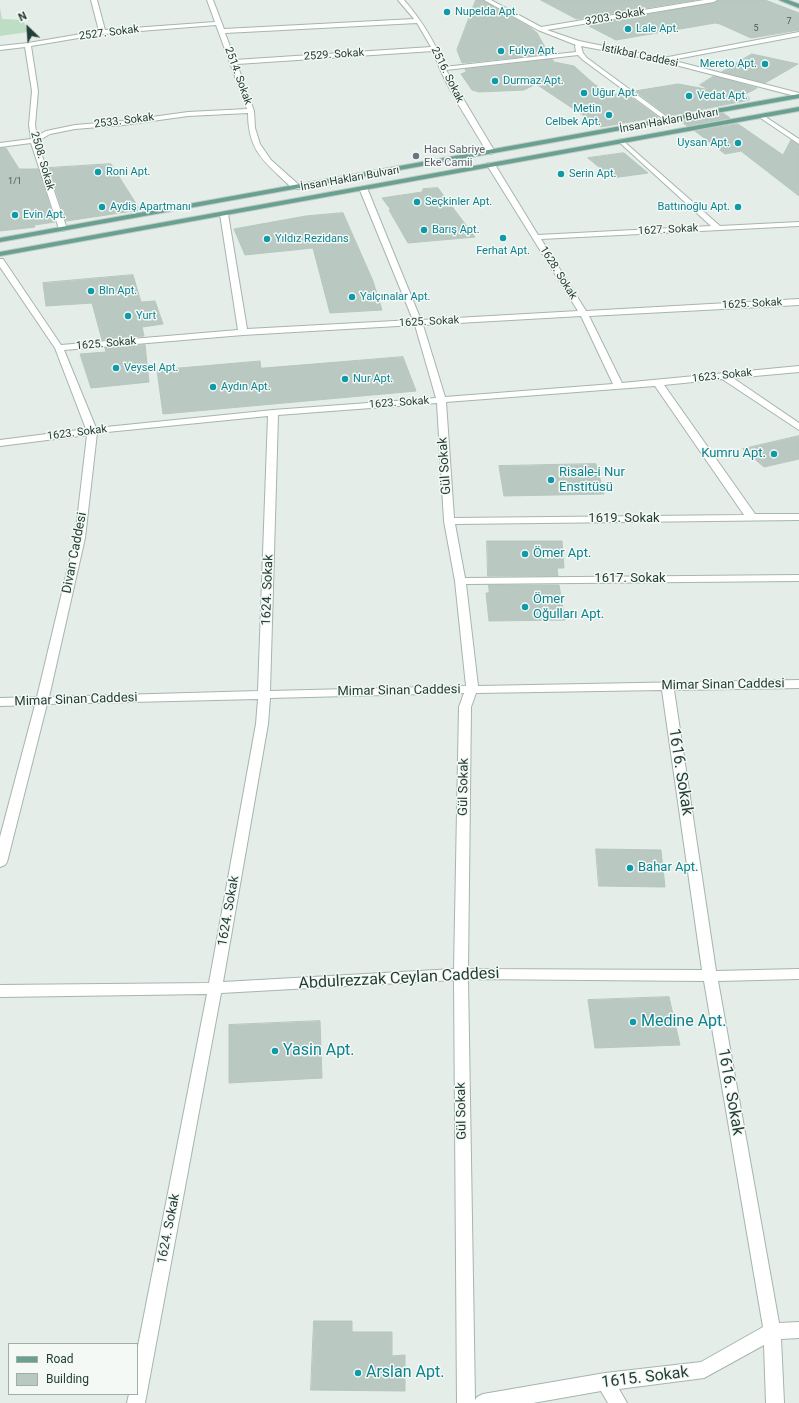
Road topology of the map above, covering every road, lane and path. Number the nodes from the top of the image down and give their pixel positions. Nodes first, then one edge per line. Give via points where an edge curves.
1 (94, 0) edge
2 (210, 0) edge
3 (401, 0) edge
4 (487, 0) edge
5 (714, 0) edge
6 (782, 0) edge
7 (799, 6) edge
8 (419, 21) junction
9 (219, 23) junction
10 (540, 29) junction
11 (222, 31) junction
12 (102, 32) junction
13 (799, 34) edge
14 (578, 42) junction
15 (28, 45) junction
16 (0, 48) edge
17 (435, 49) junction
18 (580, 53) junction
19 (660, 59) junction
20 (234, 62) junction
21 (442, 69) junction
22 (799, 96) edge
23 (799, 109) edge
24 (251, 110) junction
25 (761, 116) junction
26 (668, 120) junction
27 (35, 140) junction
28 (621, 141) junction
29 (799, 142) edge
30 (0, 145) edge
31 (491, 152) junction
32 (491, 165) junction
33 (296, 187) junction
34 (363, 188) junction
35 (224, 214) junction
36 (799, 224) edge
37 (718, 228) junction
38 (64, 229) junction
39 (536, 237) junction
40 (0, 240) edge
41 (0, 254) edge
42 (0, 261) edge
43 (799, 302) edge
44 (584, 314) junction
45 (418, 322) junction
46 (243, 332) junction
47 (59, 348) junction
48 (799, 369) edge
49 (723, 376) junction
50 (658, 383) junction
51 (618, 385) junction
52 (441, 400) junction
53 (273, 413) junction
54 (799, 427) edge
55 (92, 431) junction
56 (0, 443) edge
57 (799, 517) edge
58 (752, 518) junction
59 (450, 521) junction
60 (799, 578) edge
61 (460, 581) junction
62 (799, 684) edge
63 (666, 686) junction
64 (472, 689) junction
65 (264, 694) junction
66 (42, 701) junction
67 (0, 702) edge
68 (0, 862) edge
69 (461, 974) junction
70 (799, 974) edge
71 (710, 976) junction
72 (215, 988) junction
73 (0, 991) edge
74 (799, 1330) edge
75 (772, 1331) junction
76 (605, 1382) junction
77 (138, 1392) edge
78 (466, 1403) edge
79 (483, 1403) edge
80 (618, 1403) edge
81 (775, 1403) edge

1 - 12 street
2 - 9 street, 2514. Sokak
3 - 8 street, 2516. Sokak
4 - 10 street, İstikbal Caddesi
5 - 10 street, 3203. Sokak
6 - 7 main road
8 - 11 street
8 - 17 street, 2516. Sokak
9 - 11 street, 2514. Sokak
9 - 12 street, 2527. Sokak
10 - 14 street, İstikbal Caddesi
11 - 20 street, 2514. Sokak
12 - 15 street, 2527. Sokak
13 - 19 street
14 - 18 street
14 - 19 street, İstikbal Caddesi
15 - 16 street, 2527. Sokak
15 - 27 street, 2508. Sokak via 35,91 32,125
17 - 20 street, 2529. Sokak
17 - 21 street, 2516. Sokak
18 - 21 street
18 - 26 street
19 - 22 street, İstikbal Caddesi
20 - 24 street, 2514. Sokak
21 - 31 street, 2516. Sokak
22 - 26 main road, İnsan Hakları Bulvarı
23 - 25 main road, İnsan Hakları Bulvarı
24 - 27 street, 2533. Sokak via 188,114 75,127 48,132
24 - 33 street, 2514. Sokak via 256,145 267,160
25 - 28 main road, İnsan Hakları Bulvarı
25 - 29 street
26 - 31 main road, İnsan Hakları Bulvarı
27 - 30 street, 2533. Sokak
27 - 38 street, 2508. Sokak via 36,150
28 - 32 main road, İnsan Hakları Bulvarı
28 - 37 street
31 - 33 main road, İnsan Hakları Bulvarı
32 - 34 main road, İnsan Hakları Bulvarı
32 - 39 street, 1628. Sokak
33 - 38 main road, İnsan Hakları Bulvarı
34 - 35 main road, İnsan Hakları Bulvarı
34 - 45 street, Gül Sokak
35 - 41 main road, İnsan Hakları Bulvarı
35 - 46 street
36 - 37 street, 1627. Sokak
37 - 39 street, 1627. Sokak
38 - 40 main road, İnsan Hakları Bulvarı
39 - 44 street, 1628. Sokak
42 - 47 street, Divan Caddesi
43 - 44 street, 1625. Sokak
44 - 45 street, 1625. Sokak
44 - 51 street, 1628. Sokak
45 - 46 street, 1625. Sokak
45 - 52 street, Gül Sokak
46 - 47 street, 1625. Sokak
47 - 55 street, Divan Caddesi
48 - 49 street, 1623. Sokak
49 - 50 street, 1623. Sokak
49 - 54 street
50 - 51 street, 1623. Sokak
50 - 58 street
51 - 52 street, 1623. Sokak
52 - 53 street, 1623. Sokak
52 - 59 street, Gül Sokak
53 - 55 street, 1623. Sokak
53 - 65 street, 1624. Sokak
55 - 56 street, 1623. Sokak
55 - 66 street, Divan Caddesi via 80,538
57 - 58 street, 1619. Sokak
58 - 59 street, 1619. Sokak
59 - 61 street, Gül Sokak
60 - 61 street, 1617. Sokak
61 - 64 street, Gül Sokak
62 - 63 street, Mimar Sinan Caddesi
63 - 64 street, Mimar Sinan Caddesi
63 - 71 street, 1616. Sokak
64 - 65 street, Mimar Sinan Caddesi
64 - 69 street, Gül Sokak via 465,707
65 - 66 street, Mimar Sinan Caddesi
65 - 72 street, 1624. Sokak via 262,724
66 - 67 street, Mimar Sinan Caddesi
66 - 68 street, Divan Caddesi
69 - 71 street, Abdulrezzak Ceylan Caddesi
69 - 72 street, Abdulrezzak Ceylan Caddesi
69 - 78 street, Gül Sokak
70 - 71 street, Abdulrezzak Ceylan Caddesi
71 - 75 street, 1616. Sokak
72 - 73 street, Abdulrezzak Ceylan Caddesi
72 - 77 street, 1624. Sokak
74 - 75 street, 1615. Sokak
75 - 76 street, 1615. Sokak via 704,1370
75 - 81 street, 1616. Sokak
76 - 79 street, 1615. Sokak
76 - 80 street

